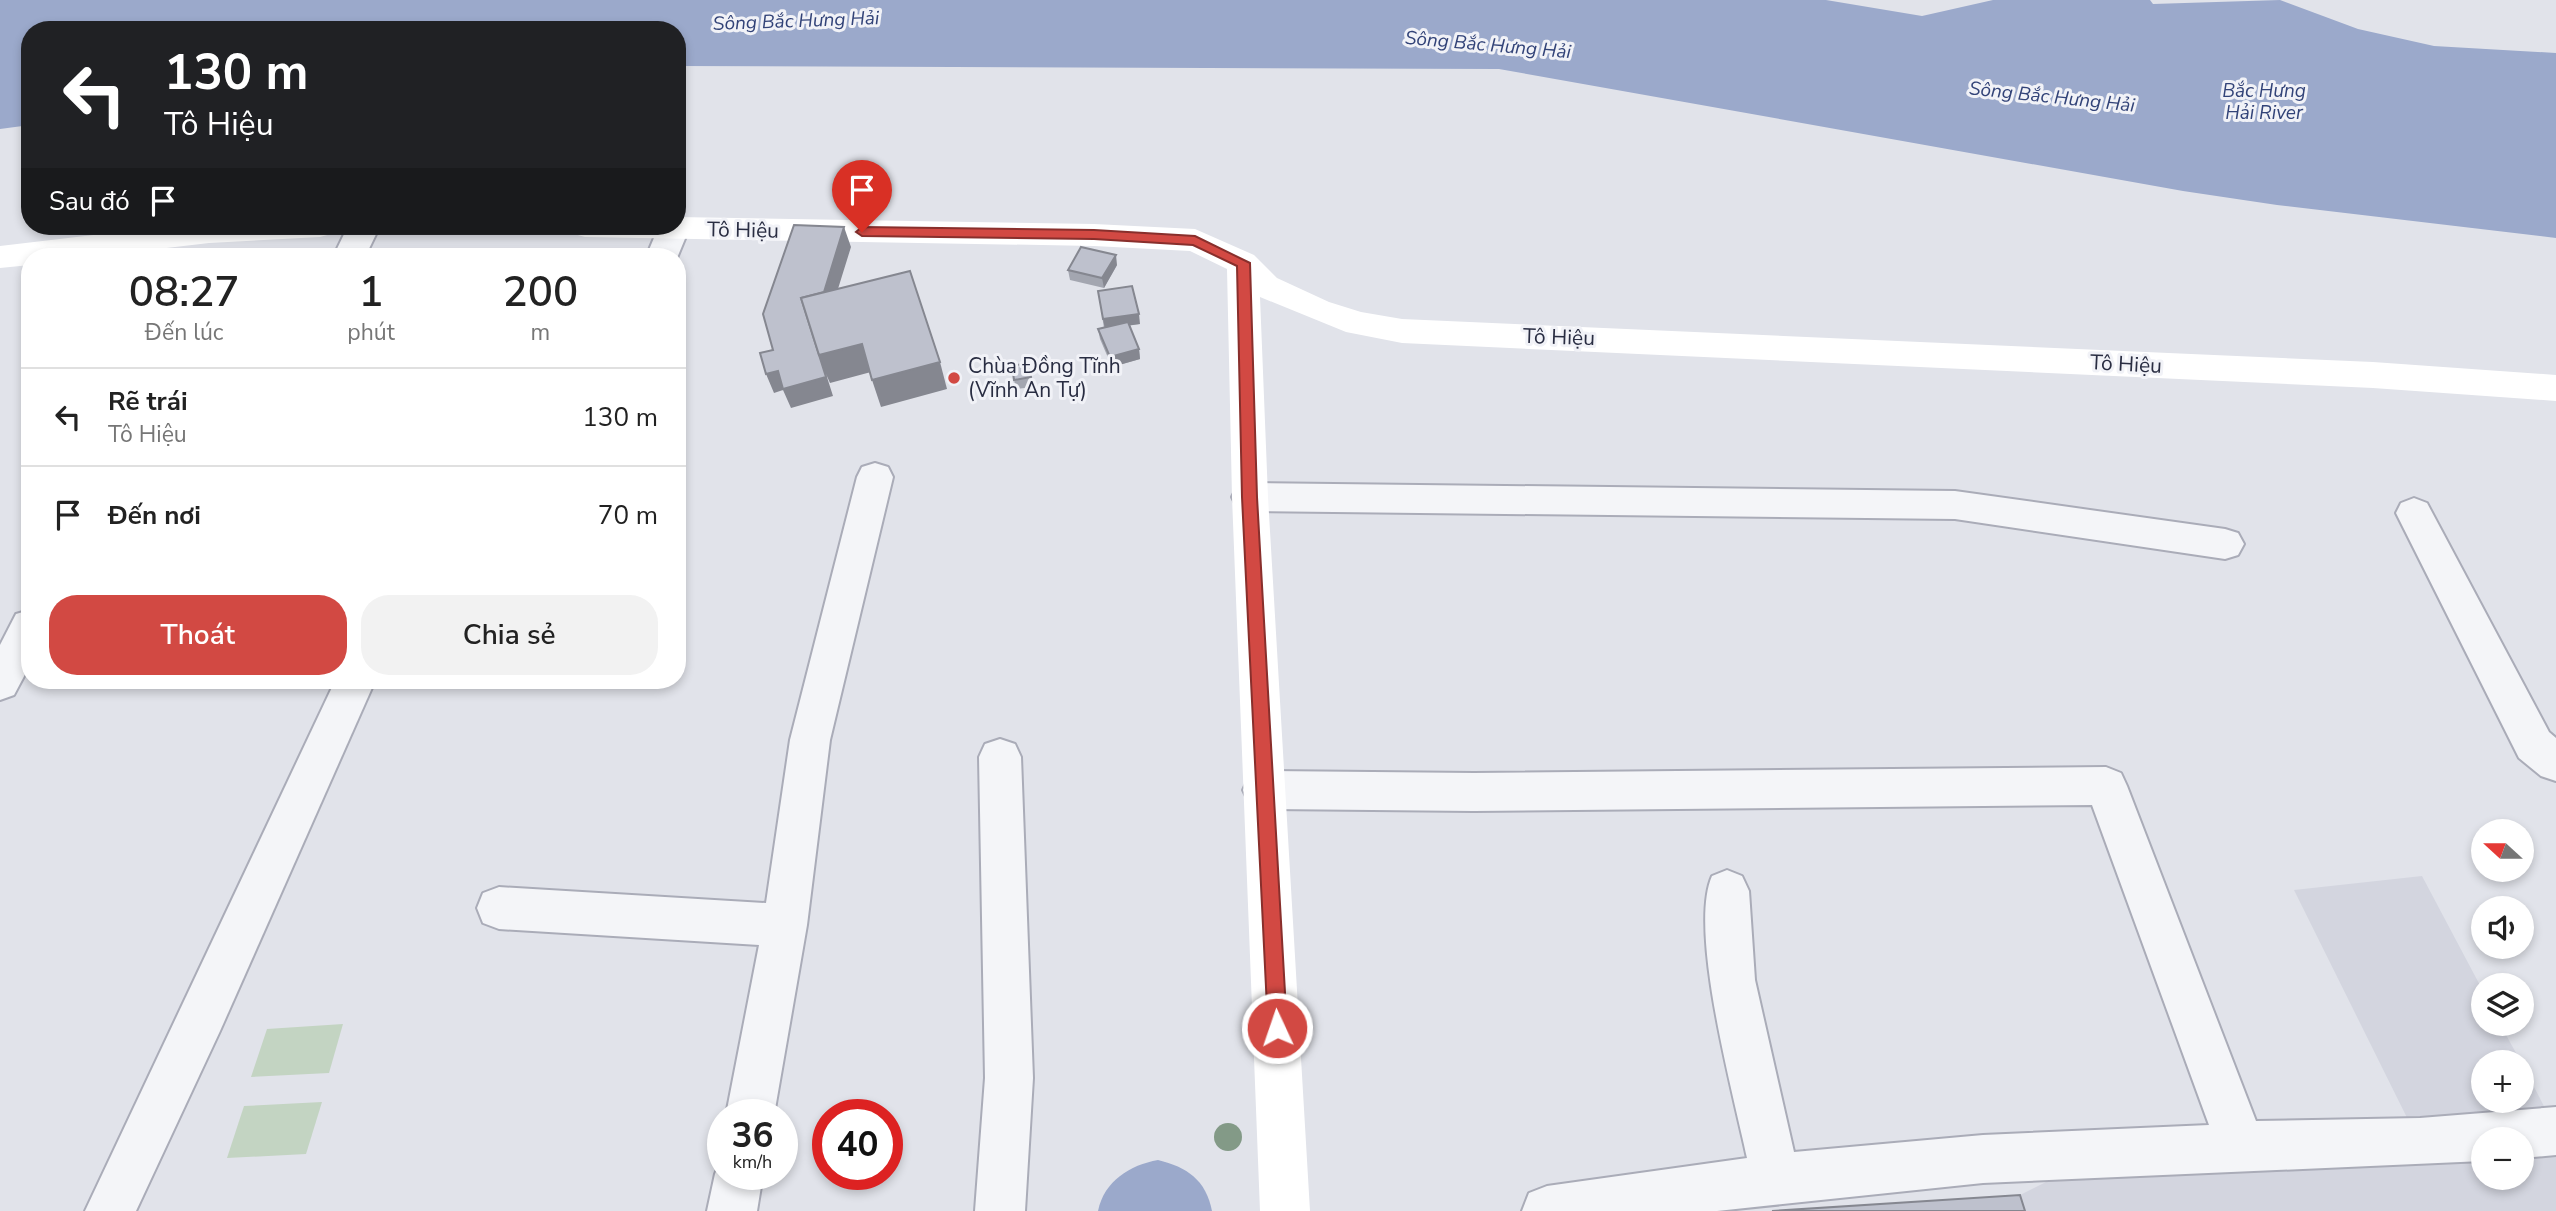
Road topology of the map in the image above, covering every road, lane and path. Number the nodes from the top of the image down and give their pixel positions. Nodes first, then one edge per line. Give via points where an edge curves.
1 (184, 235) edge
2 (629, 235) edge
3 (668, 243) edge
4 (75, 248) edge
5 (21, 254) edge
6 (0, 257) edge
7 (1244, 263) junction
8 (2556, 388) edge
9 (875, 477) dead end
10 (1250, 497) junction
11 (2414, 513) dead end
12 (2225, 544) dead end
13 (21, 643) edge
14 (0, 683) edge
15 (351, 689) edge
16 (1000, 757) dead end
17 (2556, 763) edge
18 (1264, 790) junction
19 (1727, 891) dead end
20 (499, 908) dead end
21 (785, 926) junction
22 (753, 1099) edge
23 (2556, 1131) edge
24 (2241, 1146) junction
25 (1776, 1178) junction
26 (736, 1190) edge
27 (110, 1211) edge
28 (732, 1211) edge
29 (1000, 1211) edge
30 (1285, 1211) edge
31 (1547, 1211) edge

1 - 4 main road
2 - 3 main road, Tô Hiệu
3 - 7 main road, Tô Hiệu via 1080,234 1195,240
5 - 6 main road
7 - 8 main road, Tô Hiệu via 1265,286 1317,310 1358,324 1402,331 2374,375
7 - 10 main road
9 - 21 street via 810,740
10 - 12 street via 1955,505
10 - 18 main road
11 - 17 street via 2535,745
13 - 14 street
15 - 27 street
16 - 29 street via 1009,1078
18 - 24 street via 2106,786
18 - 30 main road
19 - 25 street via 1732,980
20 - 21 street
21 - 22 street
23 - 24 street via 2420,1142
24 - 25 street via 1983,1159
25 - 31 street
26 - 28 street

